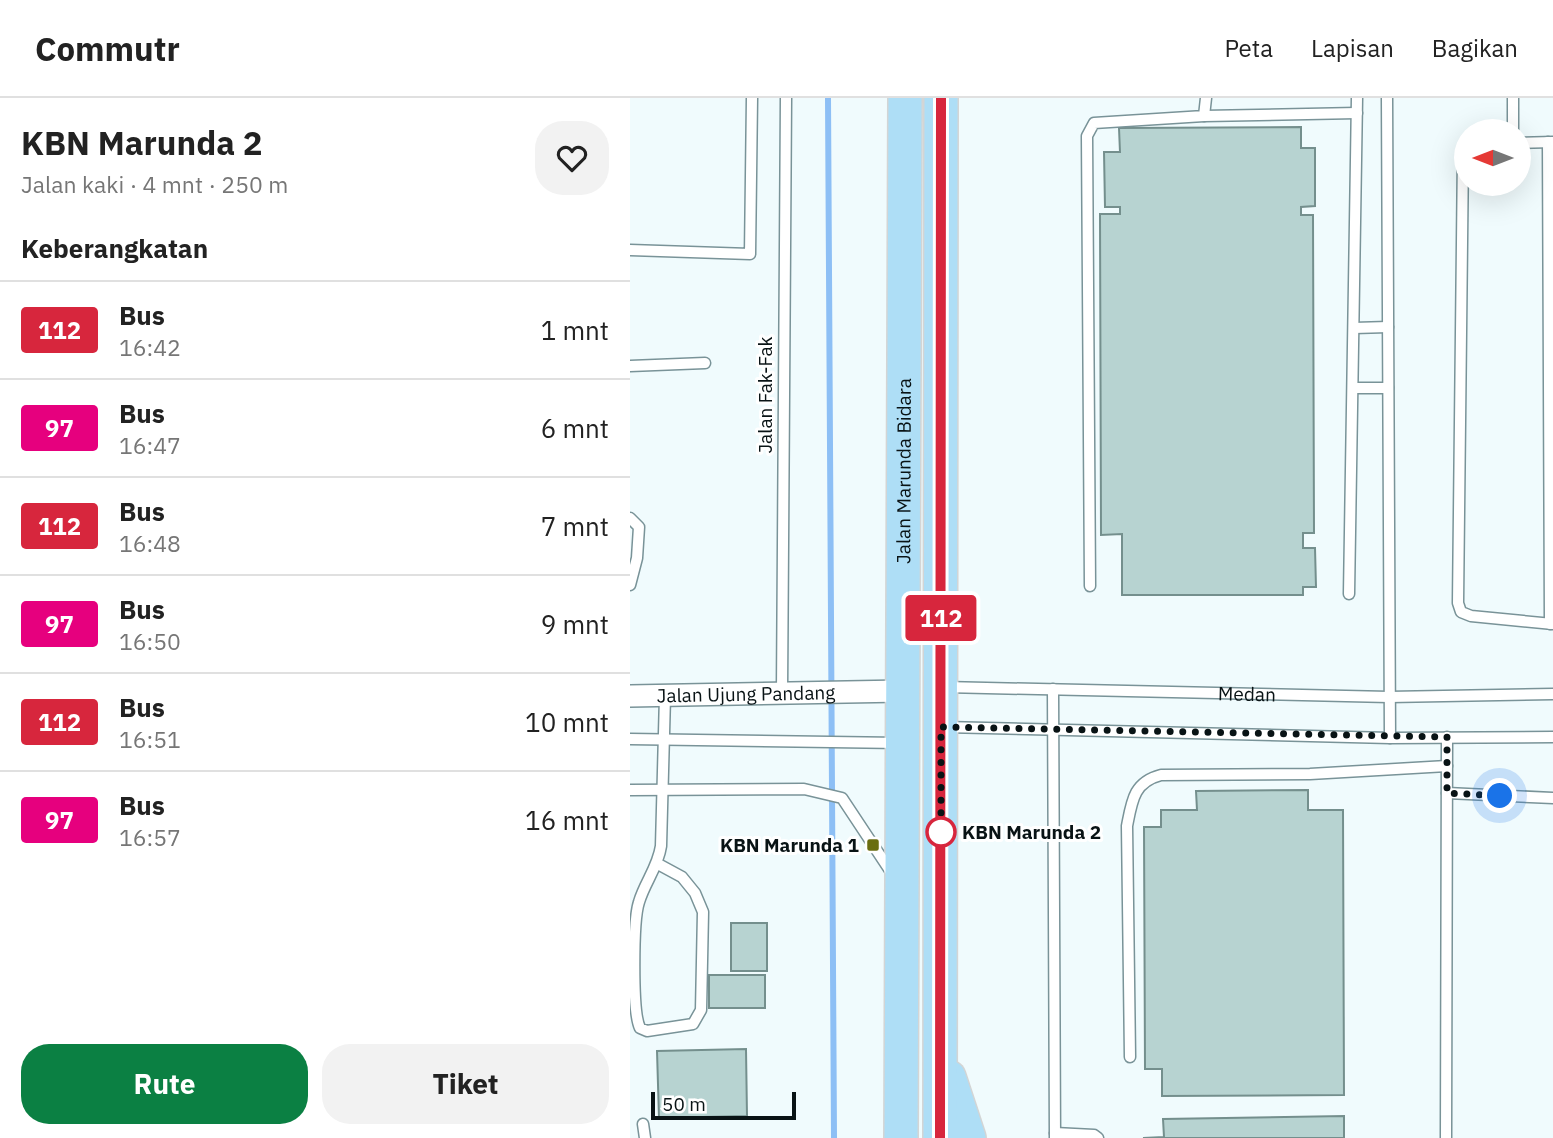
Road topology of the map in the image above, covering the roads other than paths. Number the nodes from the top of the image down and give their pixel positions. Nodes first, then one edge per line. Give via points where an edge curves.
1 (752, 98) edge
2 (786, 98) edge
3 (905, 98) edge
4 (941, 98) edge
5 (1206, 98) edge
6 (1357, 98) edge
7 (1387, 98) edge
8 (1513, 98) edge
9 (1357, 113) junction
10 (1204, 116) junction
11 (1513, 119) edge
12 (1550, 142) edge
13 (1531, 143) edge
14 (1463, 196) edge
15 (630, 250) edge
16 (1388, 327) junction
17 (1354, 328) junction
18 (705, 363) dead end
19 (630, 366) edge
20 (1353, 388) junction
21 (1388, 388) junction
22 (630, 518) edge
23 (630, 585) edge
24 (1090, 586) dead end
25 (1349, 594) dead end
26 (1551, 624) edge
27 (955, 687) junction
28 (1053, 689) junction
29 (903, 691) junction
30 (793, 692) junction
31 (1553, 694) edge
32 (630, 696) edge
33 (665, 696) junction
34 (1389, 697) junction
35 (956, 727) junction
36 (1053, 730) junction
37 (1447, 737) junction
38 (1553, 737) edge
39 (662, 738) junction
40 (1390, 738) junction
41 (630, 739) edge
42 (903, 743) junction
43 (1447, 766) junction
44 (630, 790) edge
45 (663, 790) junction
46 (1447, 793) junction
47 (1553, 798) edge
48 (658, 864) junction
49 (902, 889) junction
50 (940, 1052) junction
51 (1130, 1058) dead end
52 (643, 1124) dead end
53 (1055, 1136) edge
54 (645, 1138) edge
55 (901, 1138) edge
56 (940, 1138) edge
57 (969, 1138) edge
58 (1098, 1138) edge
59 (1446, 1138) edge

1 - 15 lane via 750,254
2 - 30 lane, Jalan Fak-Fak
3 - 29 main road, Jalan Marunda Bidara
4 - 27 main road, Jalan Marunda Bidara
5 - 10 lane
6 - 9 lane
7 - 16 lane
8 - 11 lane
9 - 10 lane
9 - 17 lane
10 - 24 lane via 1094,123 1087,136
12 - 13 lane
12 - 26 lane
14 - 26 lane via 1458,603 1461,612 1471,616
16 - 17 lane
16 - 21 lane
17 - 20 lane
18 - 19 lane
20 - 21 lane
20 - 25 lane
21 - 34 lane
22 - 23 lane via 639,527
27 - 28 lane, Medan
27 - 35 main road, Jalan Marunda Bidara
28 - 34 lane, Medan
28 - 36 lane
29 - 30 street, Jalan Ujung Pandang
29 - 42 main road, Jalan Marunda Bidara
30 - 33 street, Jalan Ujung Pandang
31 - 34 lane, Medan
32 - 33 street, Jalan Ujung Pandang
33 - 39 lane
34 - 40 lane
35 - 36 lane
35 - 50 main road, Jalan Marunda Bidara
36 - 40 lane
36 - 53 lane
37 - 38 lane
37 - 40 lane
37 - 43 lane
39 - 41 lane
39 - 42 lane
39 - 45 lane
42 - 49 main road, Jalan Marunda Bidara
43 - 46 lane
43 - 51 lane via 1310,774 1198,773 1146,779 1133,793 1127,825
44 - 45 lane
45 - 48 lane
45 - 49 lane via 804,789 842,798
46 - 47 lane
46 - 59 lane
48 - 48 lane via 638,904 634,1002 636,1020 647,1031 693,1024 701,1010 703,912 682,877
49 - 55 main road, Jalan Marunda Bidara
50 - 56 main road, Jalan Marunda Bidara
50 - 57 main road
52 - 54 lane
53 - 58 lane

